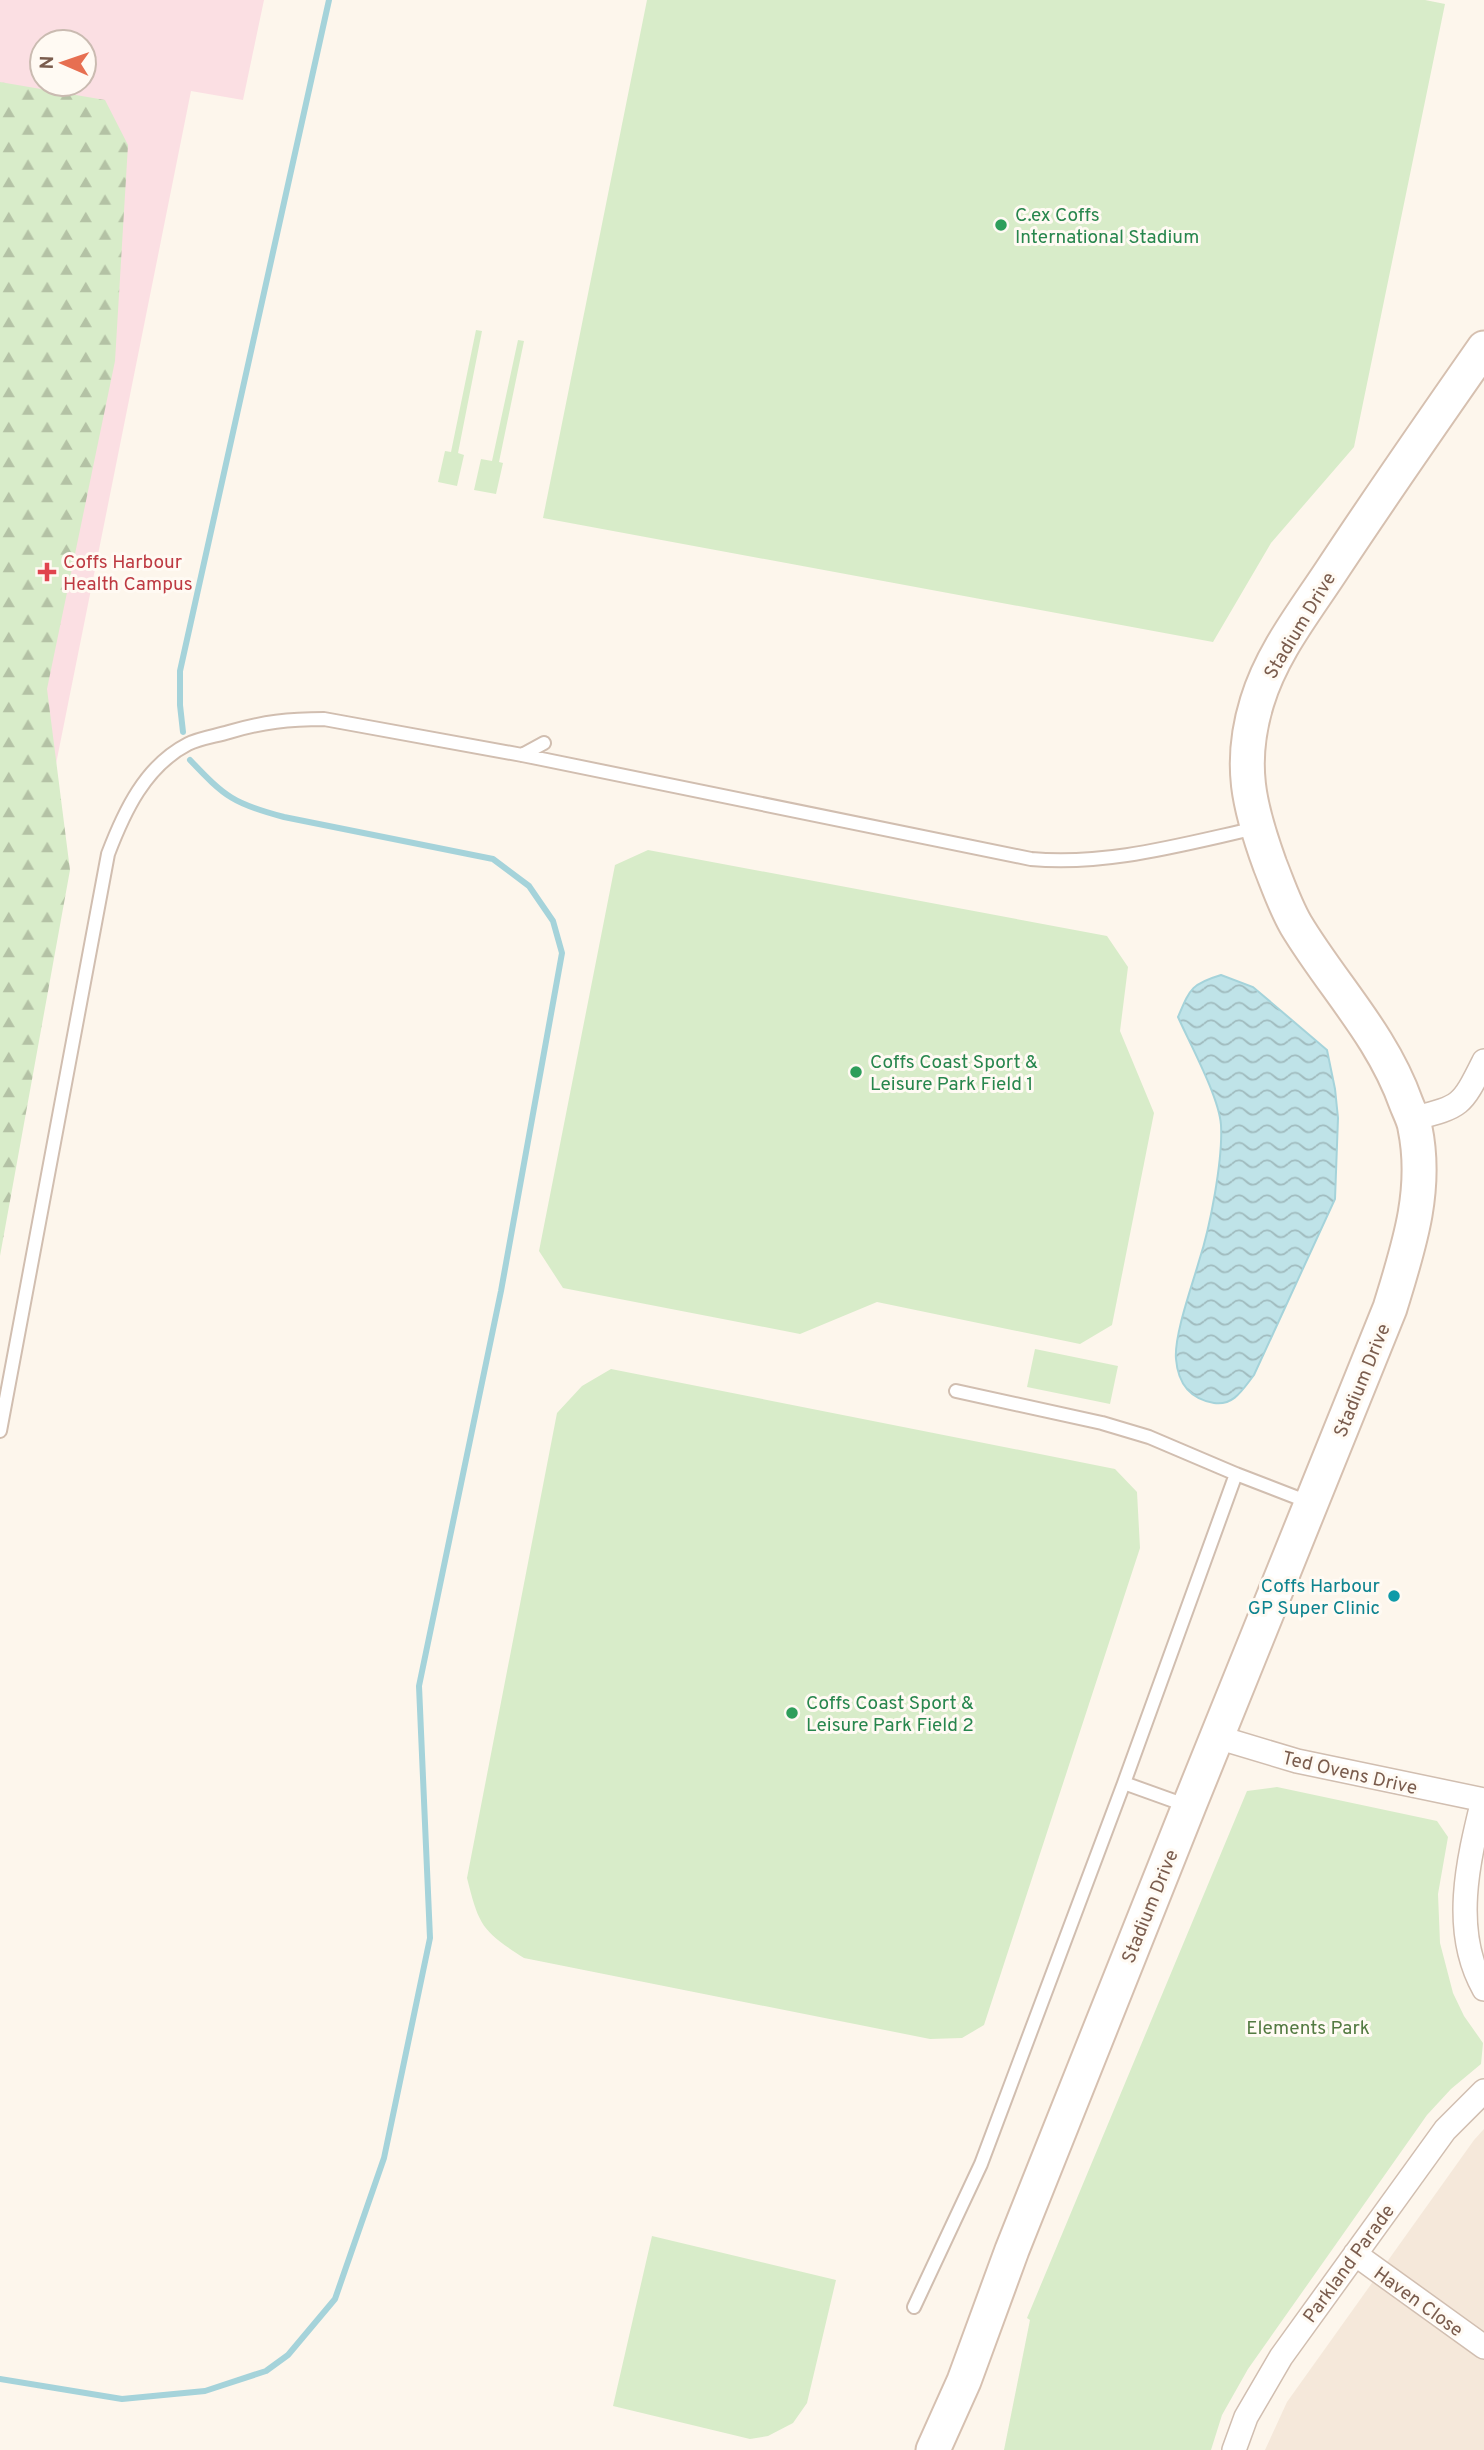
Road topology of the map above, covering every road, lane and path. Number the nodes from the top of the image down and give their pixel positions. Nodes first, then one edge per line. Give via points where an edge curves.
1 (1484, 348) edge
2 (544, 743) dead end
3 (522, 755) junction
4 (1257, 828) junction
5 (1484, 1061) edge
6 (1412, 1119) junction
7 (956, 1391) dead end
8 (0, 1431) edge
9 (1236, 1474) junction
10 (1312, 1503) junction
11 (1217, 1737) junction
12 (1124, 1783) junction
13 (1483, 1800) edge
14 (1189, 1806) junction
15 (1484, 1989) edge
16 (1484, 2091) edge
17 (1355, 2254) junction
18 (914, 2307) dead end
19 (1484, 2347) edge
20 (933, 2450) edge
21 (1234, 2450) edge

1 - 4 main road, Stadium Drive via 1268,670 1249,740 1247,771
2 - 3 lane
3 - 4 lane via 1031,859 1110,858
3 - 8 lane via 352,723 294,719 190,743 151,775 132,800 108,854
4 - 6 main road, Stadium Drive via 1296,924 1368,1026 1397,1077
5 - 6 street via 1456,1106
6 - 10 main road, Stadium Drive via 1420,1188 1413,1233 1391,1308
7 - 9 lane via 1102,1423 1149,1437
9 - 10 lane
9 - 12 lane
10 - 11 main road, Stadium Drive
11 - 13 street, Ted Ovens Drive via 1297,1761
11 - 14 main road, Stadium Drive
12 - 14 lane
12 - 18 lane via 981,2164
13 - 15 street via 1465,1904 1469,1949
14 - 20 main road, Stadium Drive
16 - 17 street, Parkland Parade via 1445,2130
17 - 19 street, Haven Close
17 - 21 street, Parkland Parade via 1281,2357 1246,2417

